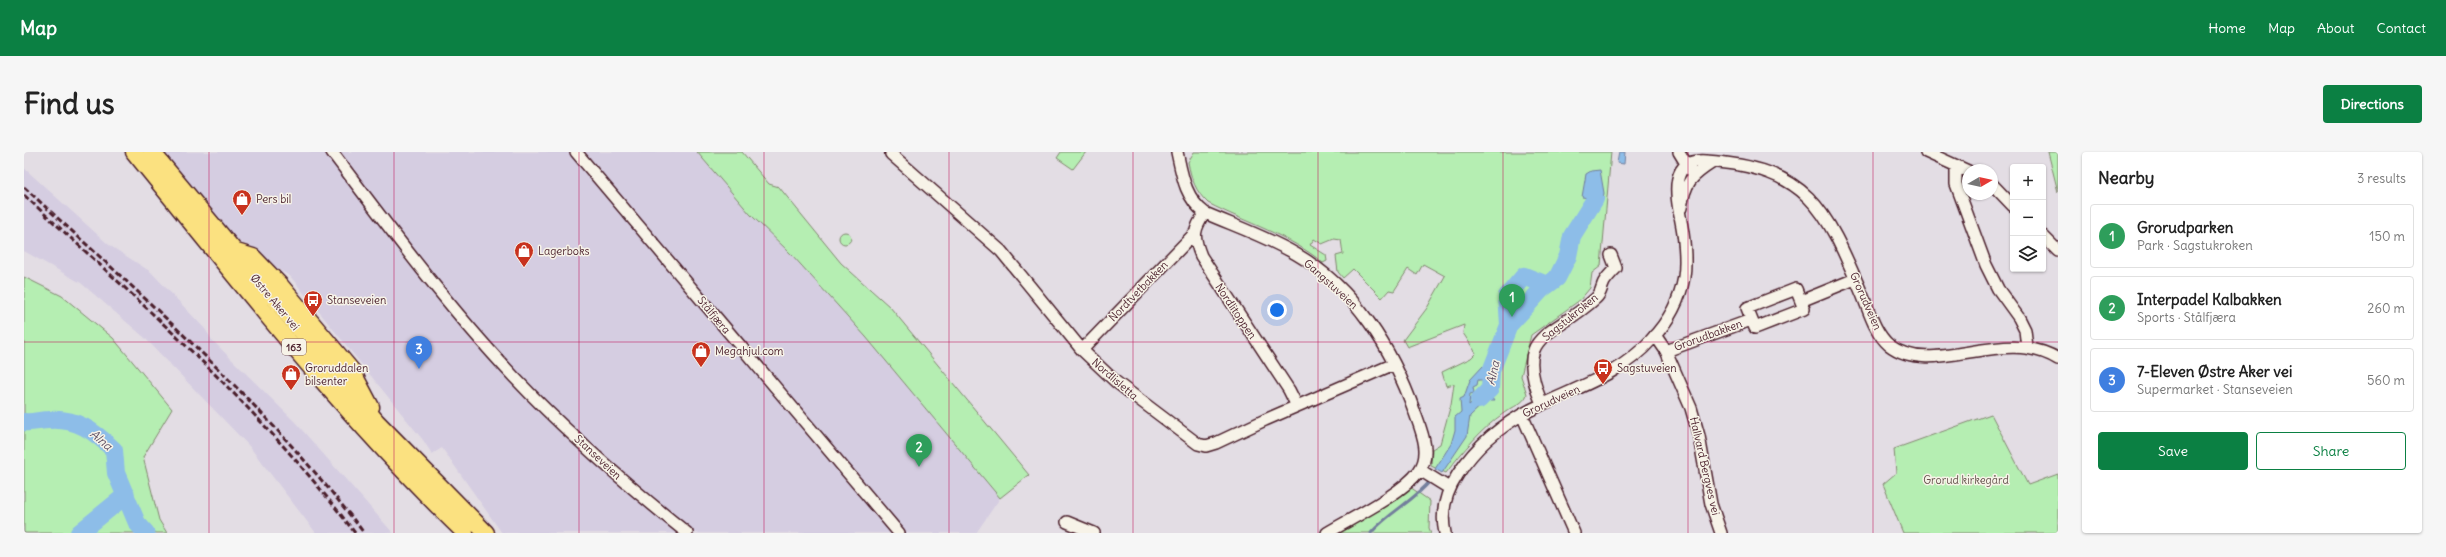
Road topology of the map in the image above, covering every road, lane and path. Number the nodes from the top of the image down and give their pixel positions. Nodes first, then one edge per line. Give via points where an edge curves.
1 (134, 152) edge
2 (152, 152) edge
3 (332, 152) edge
4 (576, 152) edge
5 (1177, 152) edge
6 (1679, 152) edge
7 (1926, 152) edge
8 (891, 153) edge
9 (1713, 162) junction
10 (1687, 165) junction
11 (1956, 166) junction
12 (1962, 168) edge
13 (1693, 175) junction
14 (1998, 190) edge
15 (2010, 203) edge
16 (1205, 213) junction
17 (1680, 213) junction
18 (1194, 234) junction
19 (2046, 239) edge
20 (2058, 251) edge
21 (1611, 255) dead end
22 (1855, 279) junction
23 (1801, 301) junction
24 (1751, 320) junction
25 (1655, 335) junction
26 (2027, 347) junction
27 (1082, 350) junction
28 (1666, 351) junction
29 (2058, 359) edge
30 (1394, 364) junction
31 (1542, 404) junction
32 (1298, 406) junction
33 (1522, 415) junction
34 (1424, 472) junction
35 (1449, 488) junction
36 (1067, 522) dead end
37 (465, 533) edge
38 (486, 533) edge
39 (687, 533) edge
40 (899, 533) edge
41 (1094, 533) edge
42 (1326, 533) edge
43 (1444, 533) edge
44 (1574, 533) edge
45 (1721, 533) edge

1 - 37 highway, Østre Aker vei / 163 via 334,395 394,463
2 - 38 highway via 233,251 253,257 280,285 355,376 377,422
3 - 39 street, Stanseveien via 455,309 515,378 616,474
4 - 40 street, Stålfjæra
5 - 16 street, Gangstuveien via 1190,198
6 - 10 street
7 - 11 street
8 - 27 street, Nordlisletta via 1001,251
9 - 10 street, Grorudveien via 1698,161
9 - 13 street
9 - 22 street, Grorudveien via 1760,169 1800,190 1817,206 1831,225
10 - 13 street
10 - 17 street, Grorudveien via 1681,172 1676,187
11 - 12 street
11 - 26 street via 1956,184 1986,265 1998,289 2019,318 2025,330
13 - 17 street, Grorudveien via 1685,190
14 - 15 street
16 - 18 street
16 - 30 street, Gangstuveien via 1287,249 1310,263 1360,309
17 - 25 street, Grorudveien via 1685,251 1684,278 1673,309
18 - 27 street, Nordtvetbakken
18 - 32 street, Nordlitoppen via 1201,256 1210,272
19 - 20 street
21 - 31 street, Sagstukroken via 1616,268 1604,282 1600,294 1545,335 1533,351 1531,372
22 - 23 street
22 - 26 street, Grorudveien via 1879,333 1889,344 1902,351 1926,356 2008,346
23 - 24 street, Grorudbakken via 1804,309 1755,328
23 - 24 street, Grorudbakken via 1796,289 1747,308
24 - 28 street, Grorudbakken
25 - 28 street, Hallvard Bergves vei
25 - 31 street, Grorudveien via 1631,358 1611,372
26 - 29 street, Grorudveien via 2043,351
27 - 32 street, Nordlisletta via 1116,382 1202,446 1216,443
28 - 45 street, Hallvard Bergves vei via 1691,408 1699,436 1711,504
30 - 32 street, Nordlisletta
30 - 34 street, Gangstuveien via 1422,434 1425,446
31 - 33 street, Grorudveien
33 - 35 street, Grorudveien via 1499,430 1479,448
33 - 44 street
34 - 35 street
34 - 42 street
35 - 43 street, Grorudveien via 1443,508
36 - 41 street

